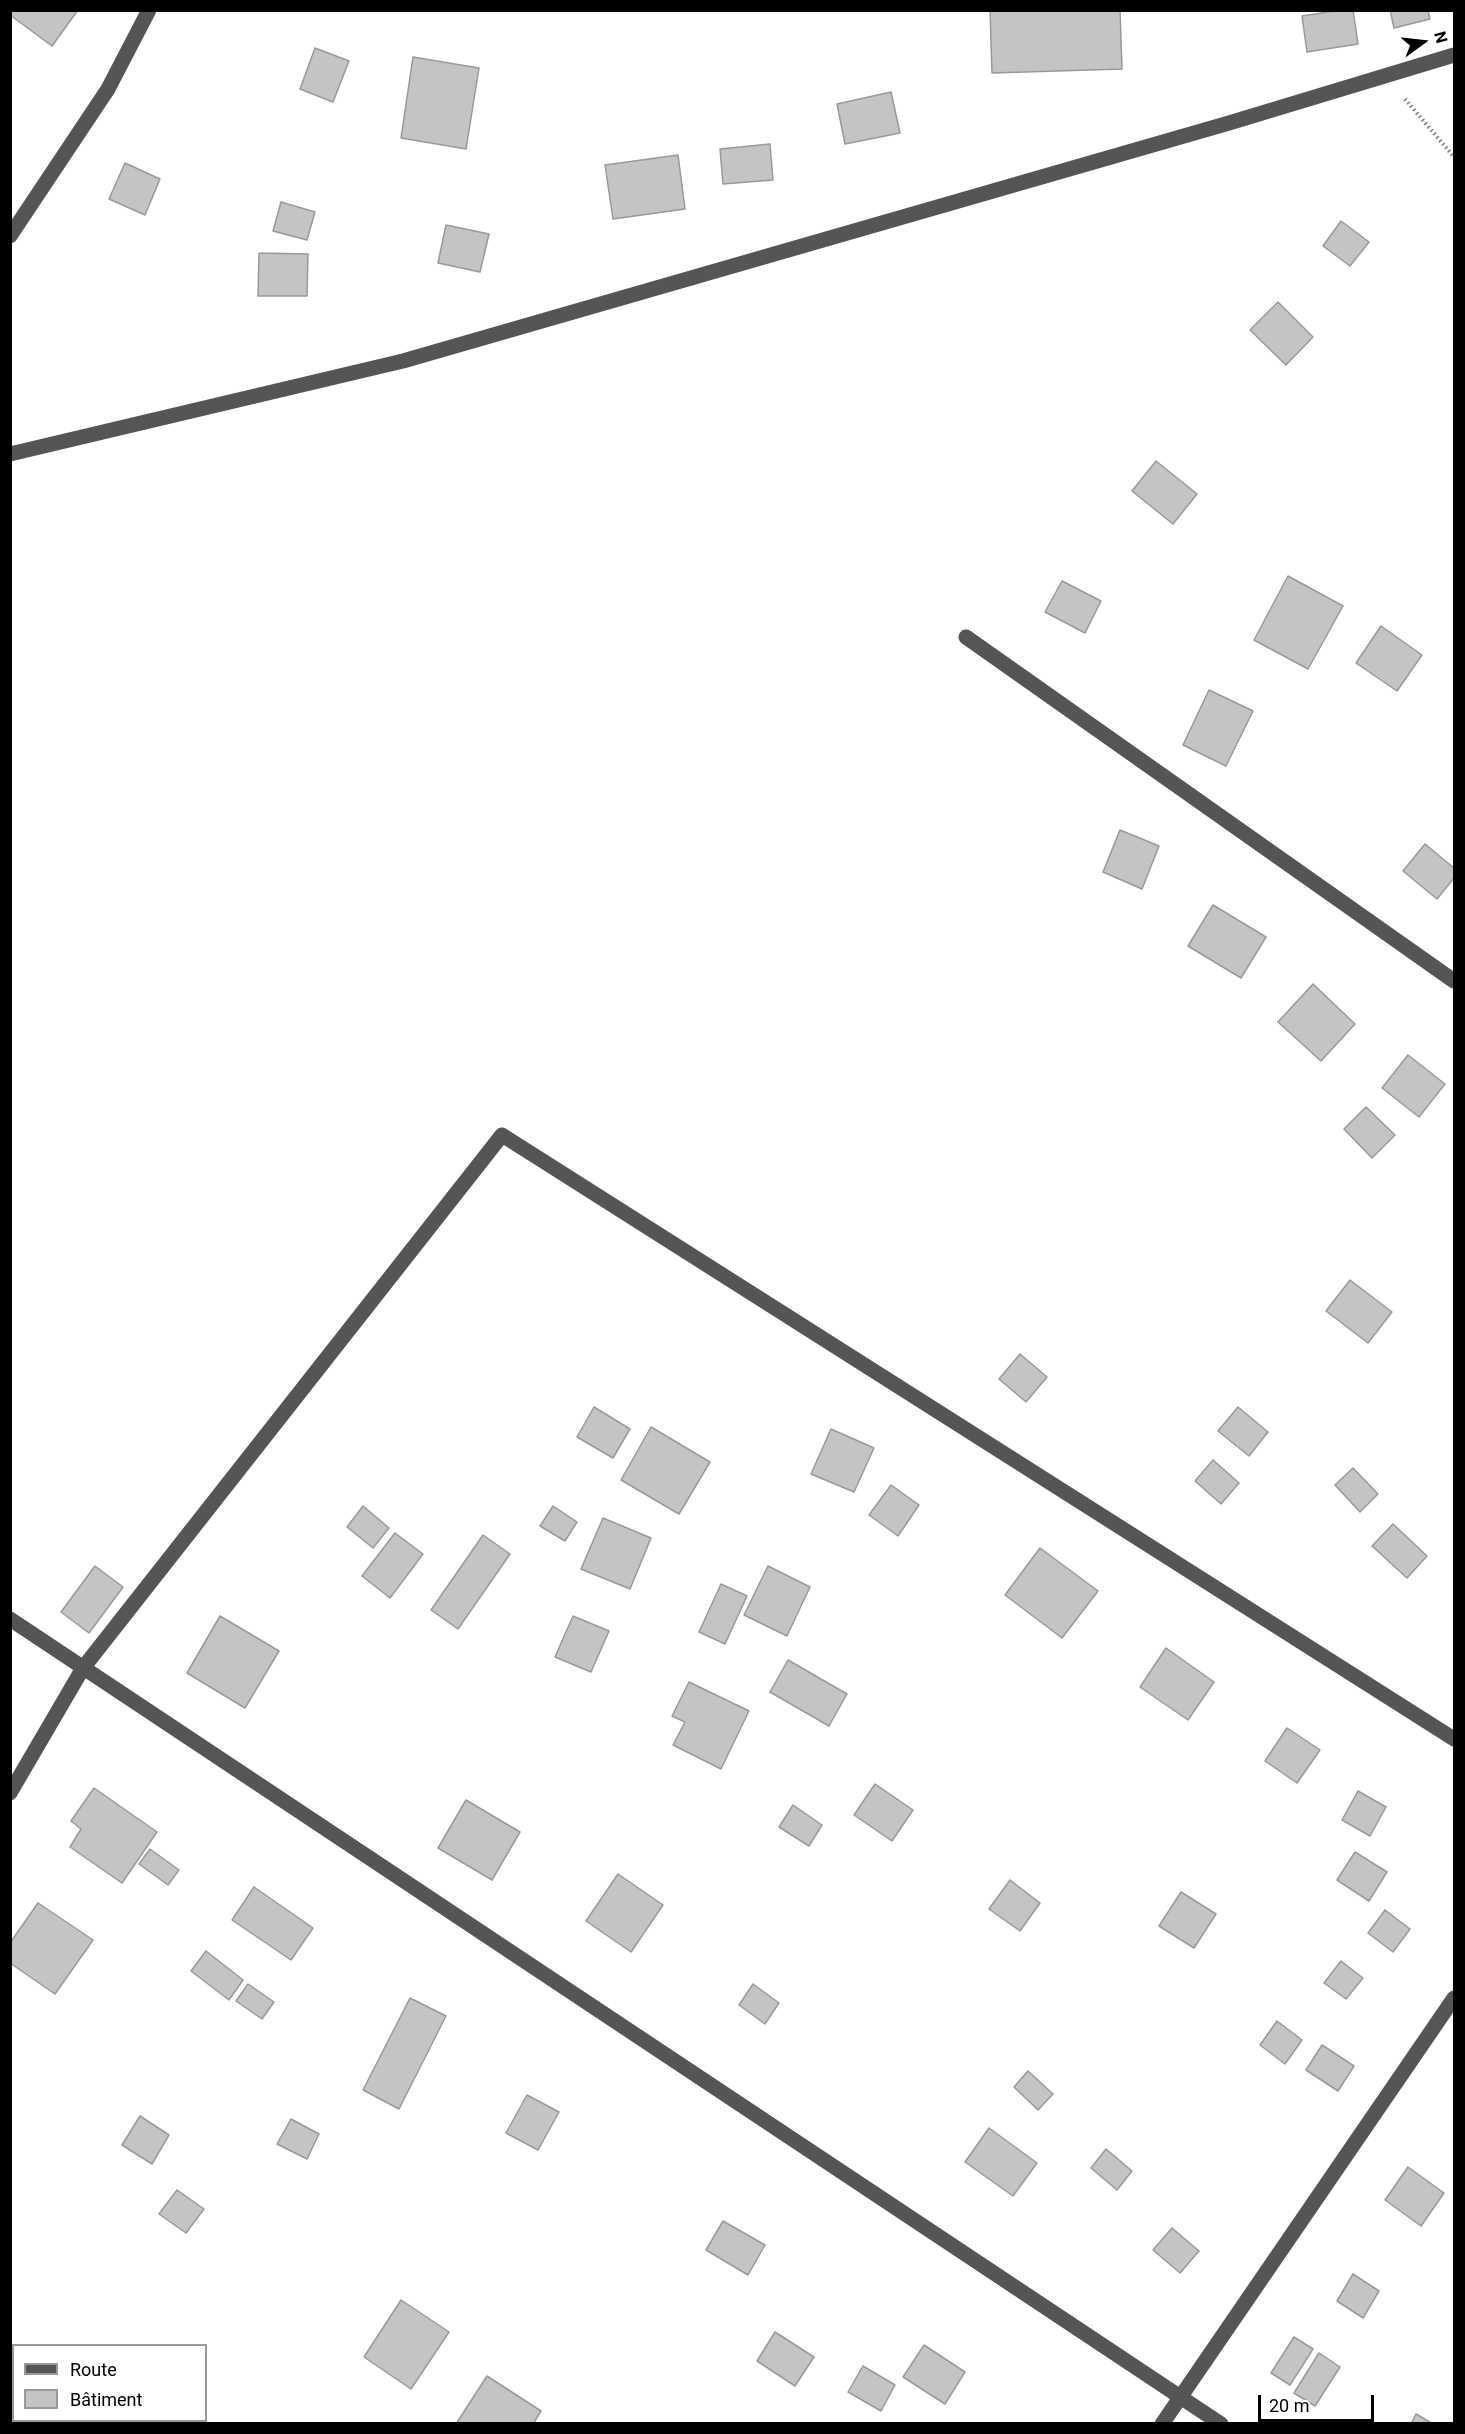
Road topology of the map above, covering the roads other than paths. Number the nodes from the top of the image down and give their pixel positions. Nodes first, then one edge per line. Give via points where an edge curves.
1 (149, 10) edge
2 (1455, 55) edge
3 (10, 236) edge
4 (10, 454) edge
5 (966, 637) dead end
6 (1455, 981) edge
7 (10, 1618) edge
8 (83, 1668) junction
9 (1455, 1739) edge
10 (10, 1793) edge
11 (1455, 1998) edge
12 (1179, 2396) junction
13 (1162, 2424) edge
14 (1221, 2424) edge

1 - 3 street via 108,89
2 - 4 street via 403,361
5 - 6 street
7 - 8 street
8 - 9 street via 502,1135
8 - 10 street
8 - 12 street
11 - 12 street
12 - 13 street
12 - 14 street

